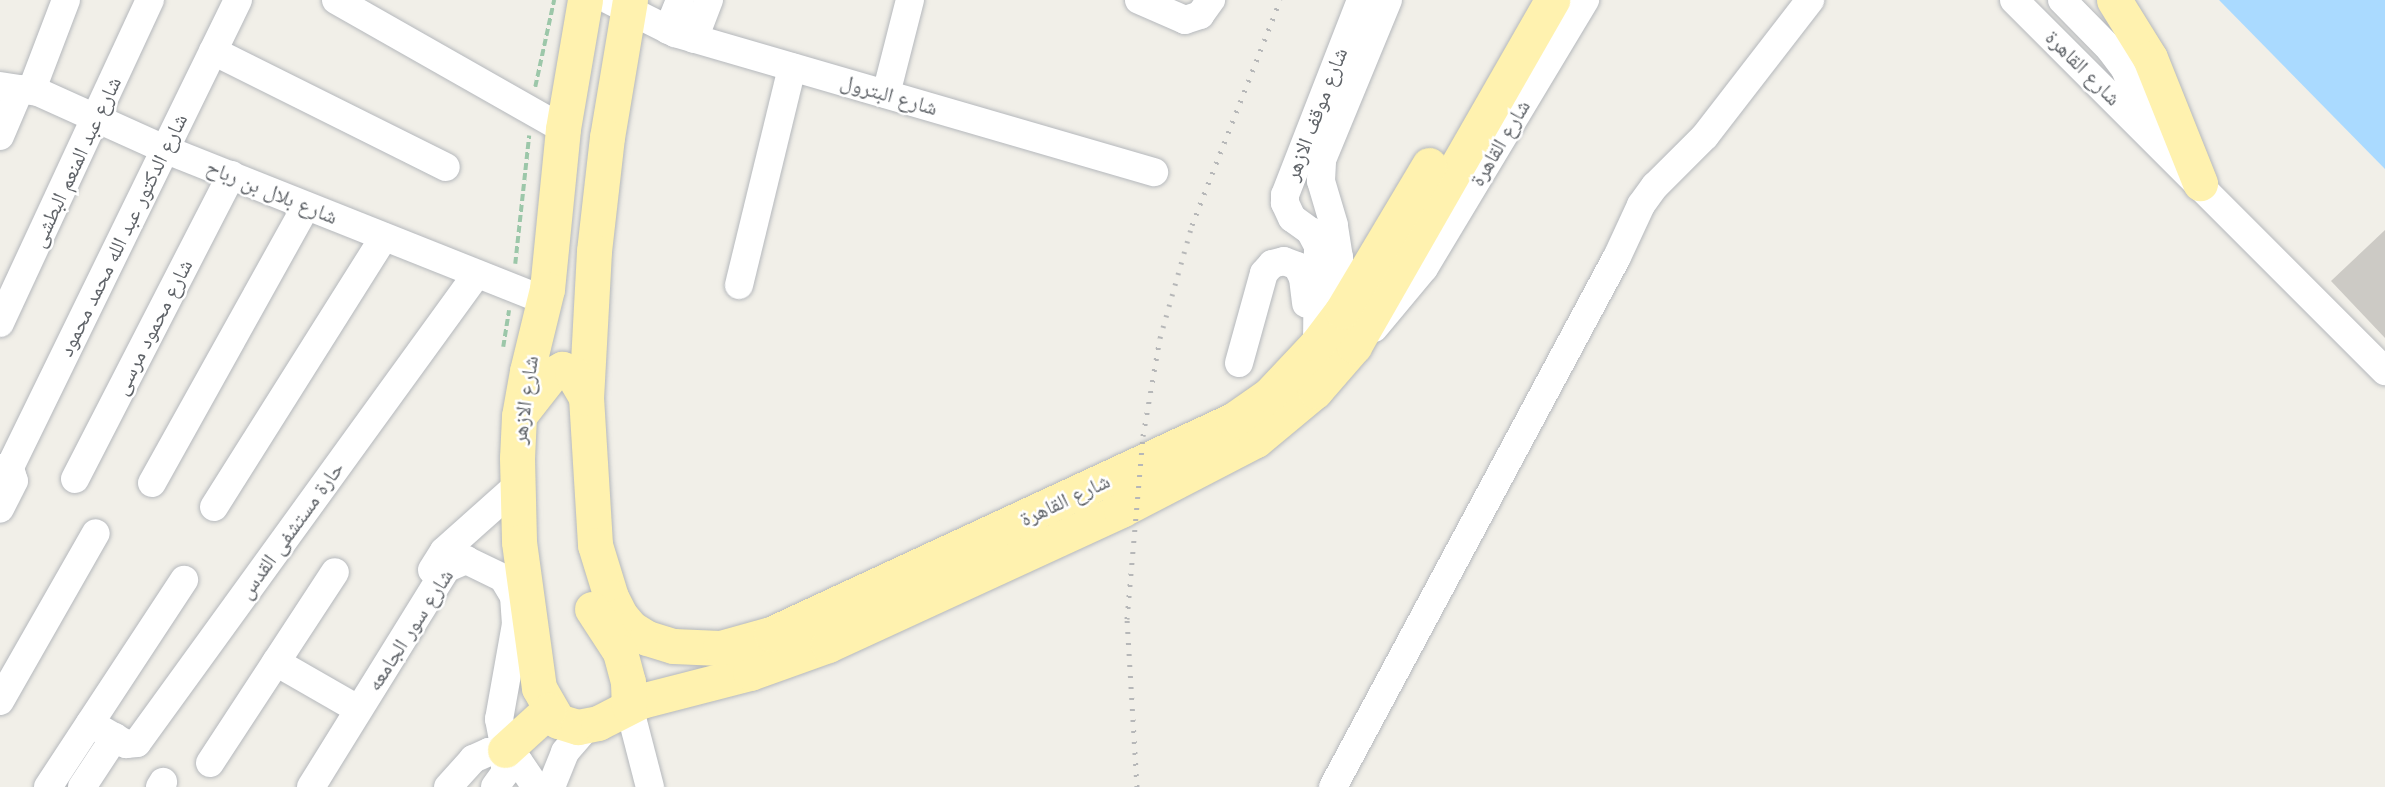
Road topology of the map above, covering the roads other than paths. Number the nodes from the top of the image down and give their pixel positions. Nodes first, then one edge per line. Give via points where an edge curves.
1 (66, 0) edge
2 (150, 0) edge
3 (238, 0) edge
4 (336, 0) edge
5 (585, 0) edge
6 (680, 0) edge
7 (709, 0) edge
8 (910, 0) edge
9 (1139, 0) edge
10 (1361, 0) edge
11 (1388, 0) edge
12 (1526, 0) edge
13 (1552, 0) edge
14 (1585, 0) edge
15 (1810, 0) edge
16 (2014, 0) edge
17 (2062, 0) edge
18 (2115, 0) edge
19 (622, 4) edge
20 (1201, 9) edge
21 (681, 34) junction
22 (1359, 38) junction
23 (213, 51) junction
24 (792, 67) junction
25 (17, 88) edge
26 (886, 94) junction
27 (96, 118) junction
28 (563, 129) junction
29 (1462, 131) junction
30 (0, 136) edge
31 (2152, 137) junction
32 (164, 149) junction
33 (446, 167) dead end
34 (1154, 172) dead end
35 (231, 176) junction
36 (2200, 183) junction
37 (306, 206) junction
38 (384, 237) junction
39 (475, 275) junction
40 (593, 276) junction
41 (739, 285) dead end
42 (545, 301) junction
43 (0, 323) edge
44 (1317, 344) junction
45 (1353, 346) junction
46 (1238, 363) dead end
47 (2385, 371) edge
48 (586, 397) junction
49 (519, 416) junction
50 (4, 469) edge
51 (75, 479) dead end
52 (152, 483) dead end
53 (517, 486) junction
54 (214, 507) dead end
55 (0, 509) edge
56 (96, 533) dead end
57 (595, 545) junction
58 (335, 572) dead end
59 (184, 580) dead end
60 (276, 662) junction
61 (0, 701) edge
62 (349, 704) junction
63 (629, 706) junction
64 (549, 710) junction
65 (90, 723) junction
66 (588, 726) junction
67 (115, 737) junction
68 (505, 750) junction
69 (210, 763) dead end
70 (48, 787) edge
71 (82, 787) edge
72 (298, 787) edge
73 (311, 787) edge
74 (448, 787) edge
75 (495, 787) edge
76 (536, 787) edge
77 (551, 787) edge
78 (650, 787) edge
79 (1333, 787) edge

1 - 25 street
2 - 27 street, شارع عبد المنعم البطشى
3 - 23 street, شارع الدكتور عبد الله محمد محمود
4 - 28 street
5 - 28 main road, شارع الازهر
6 - 21 street
7 - 21 street
8 - 26 street
9 - 20 street via 1178,19
10 - 22 street, شارع موقف الازهر
11 - 22 street
12 - 29 main road
13 - 29 main road
14 - 45 street, شارع القاهرة via 1424,268 1385,317
15 - 79 street via 1711,128 1642,205
16 - 31 street, شارع القاهرة
17 - 31 street via 2125,69
18 - 36 main road via 2150,58
19 - 21 street, شارع البترول
19 - 40 main road
21 - 24 street, شارع البترول
22 - 44 street via 1322,160 1321,181 1335,225 1339,258
22 - 44 street, شارع موقف الازهر via 1285,195 1287,211 1313,235 1318,246
23 - 32 street, شارع الدكتور عبد الله محمد محمود
23 - 33 street
24 - 26 street, شارع البترول
24 - 41 street
25 - 27 street, شارع بلال بن رباح
25 - 30 street
26 - 34 street, شارع البترول
27 - 32 street, شارع بلال بن رباح
27 - 43 street, شارع عبد المنعم البطشى
28 - 42 main road, شارع الازهر
29 - 44 main road, شارع القاهرة
29 - 45 main road, شارع القاهرة
31 - 36 street, شارع القاهرة
32 - 35 street, شارع بلال بن رباح
32 - 50 street, شارع الدكتور عبد الله محمد محمود
35 - 37 street, شارع بلال بن رباح
35 - 51 street, شارع محمود مرسى
36 - 47 street, شارع القاهرة
37 - 38 street, شارع بلال بن رباح
37 - 52 street
38 - 39 street, شارع بلال بن رباح
38 - 54 street
39 - 42 street, شارع بلال بن رباح
39 - 67 street, حارة مستشفى القدس via 137,743 130,745
40 - 42 main road via 578,289 566,311 551,310
40 - 48 main road
42 - 49 main road, شارع الازهر
44 - 46 street via 1301,272 1291,262 1277,261 1264,273
44 - 57 main road, شارع القاهرة via 1269,395 1233,421 805,619 742,643 720,648 673,646 631,628 611,597
45 - 63 main road, شارع القاهرة via 1287,417 1219,462 828,645 750,673
48 - 49 main road via 572,373 562,369 551,374
48 - 57 main road
49 - 53 main road, شارع الازهر
50 - 55 street, شارع الدكتور عبد الله محمد محمود via 14,485
53 - 62 street, شارع سور الجامعه via 444,551
53 - 64 main road, شارع الازهر via 519,542 537,676
56 - 61 street
57 - 63 main road via 587,567 586,590 592,611 622,659
58 - 60 street
59 - 65 street
60 - 62 street
60 - 69 street
62 - 72 street, شارع سور الجامعه
63 - 66 main road
63 - 78 street
64 - 66 main road via 558,721
64 - 68 main road
65 - 67 street
65 - 70 street
66 - 77 street via 565,752
67 - 71 street
68 - 73 street, شارع سور الجامعه via 499,719 516,625 514,596 503,578 473,561 458,561 447,568
68 - 74 street via 473,759
68 - 75 street via 505,773
68 - 76 street

